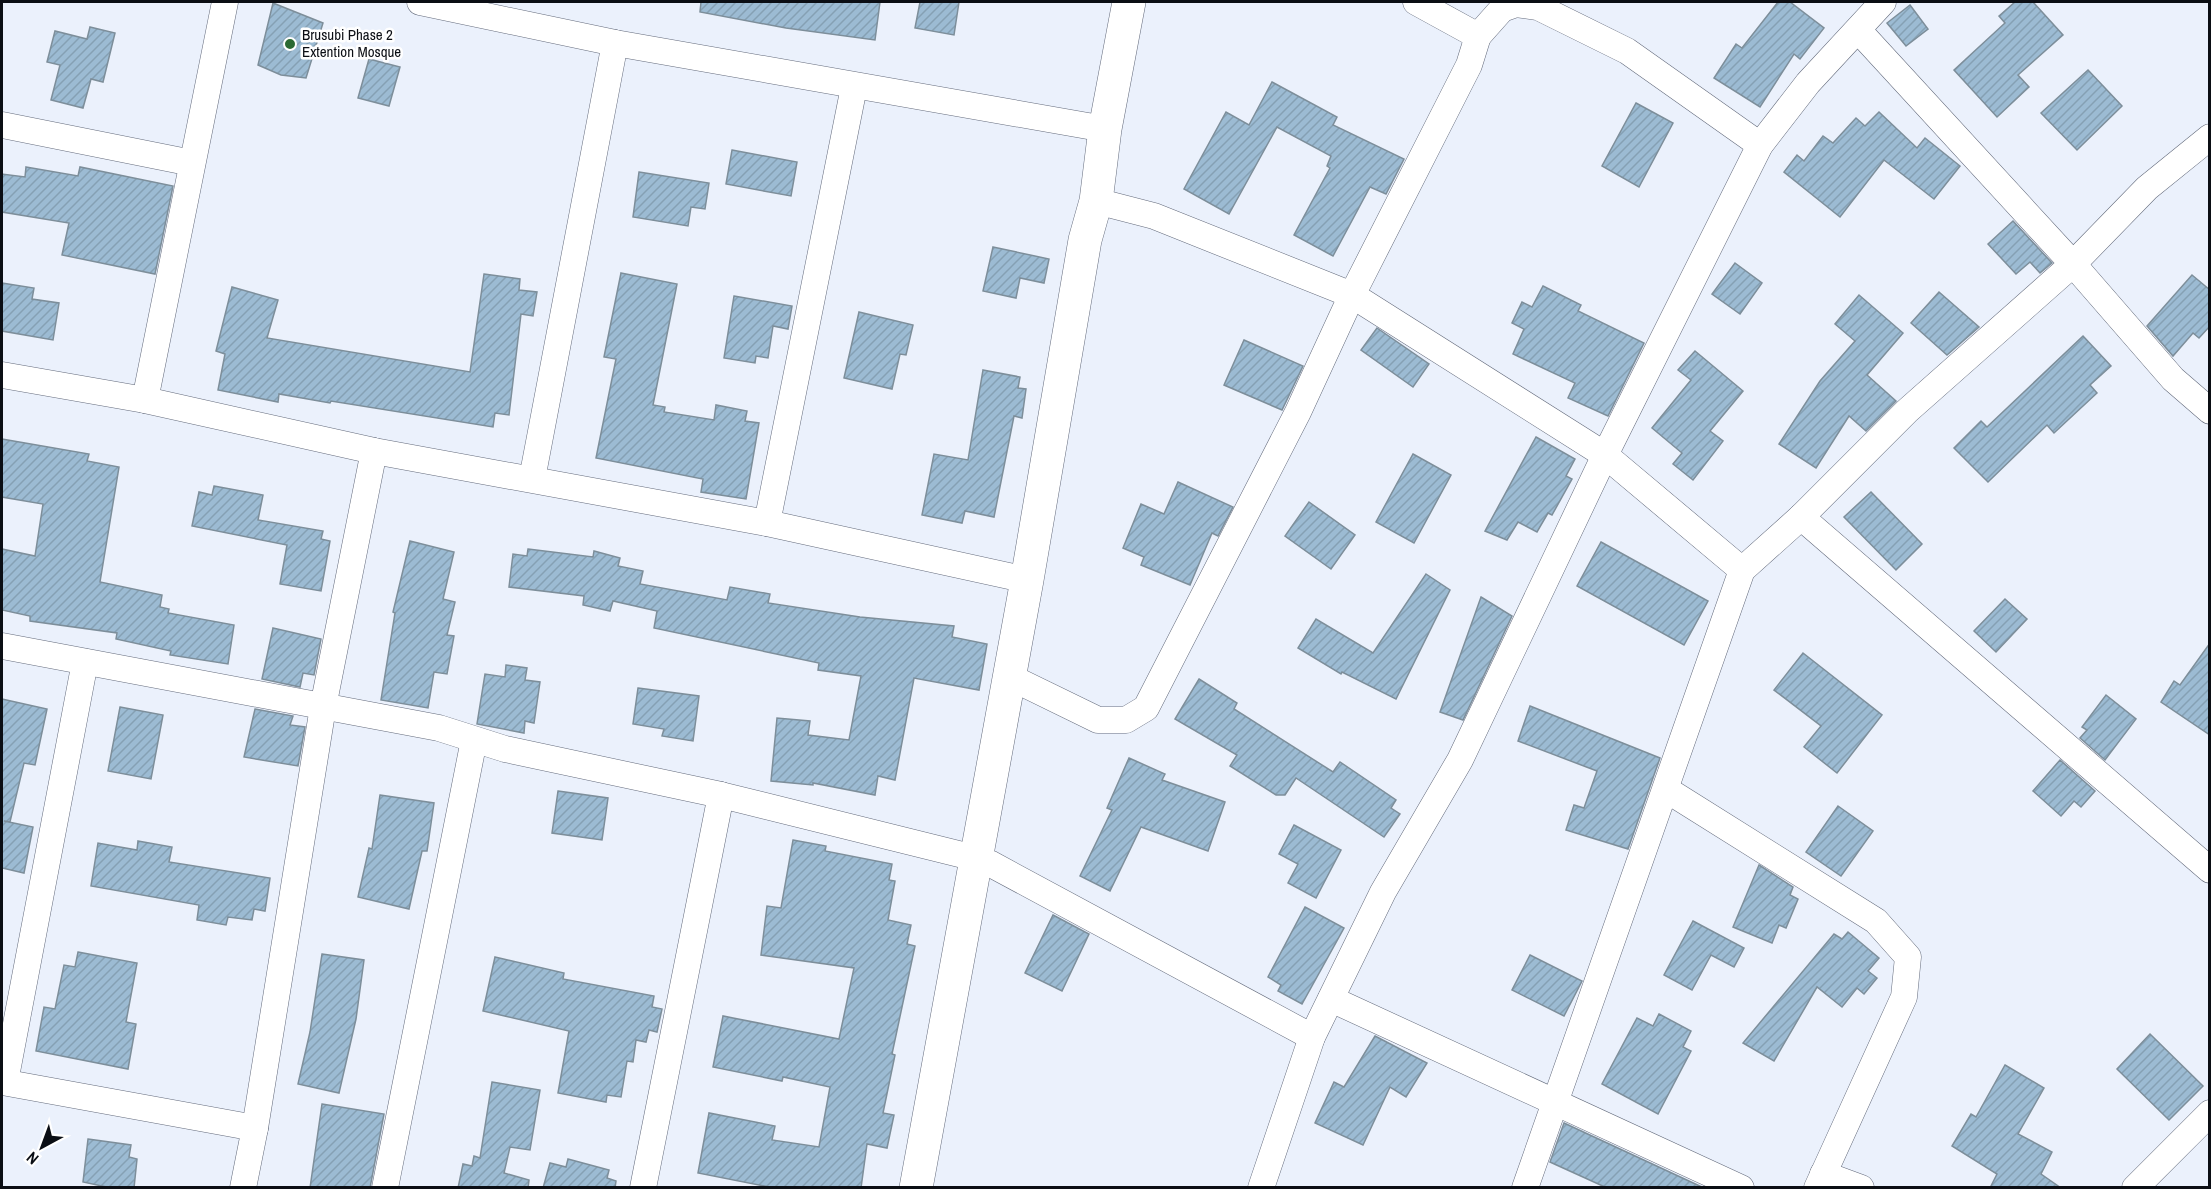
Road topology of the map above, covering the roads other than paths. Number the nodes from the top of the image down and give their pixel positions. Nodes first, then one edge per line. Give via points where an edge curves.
1 (225, 2) edge
2 (420, 2) edge
3 (1129, 2) edge
4 (1416, 2) edge
5 (1883, 2) edge
6 (1858, 30) junction
7 (1478, 36) junction
8 (615, 43) junction
9 (855, 87) junction
10 (2, 125) edge
11 (1105, 129) junction
12 (2210, 137) edge
13 (1760, 145) junction
14 (192, 163) junction
15 (1096, 201) junction
16 (2073, 264) junction
17 (1352, 295) junction
18 (2, 375) edge
19 (145, 400) junction
20 (2210, 411) edge
21 (374, 451) junction
22 (1605, 455) junction
23 (532, 479) junction
24 (1802, 517) junction
25 (767, 523) junction
26 (1742, 570) junction
27 (1027, 580) junction
28 (2, 646) edge
29 (85, 662) junction
30 (1008, 676) junction
31 (323, 707) junction
32 (474, 740) junction
33 (1667, 790) junction
34 (721, 795) junction
35 (975, 858) junction
36 (2210, 870) edge
37 (1331, 999) junction
38 (1312, 1037) junction
39 (3, 1082) edge
40 (1553, 1102) junction
41 (2210, 1113) edge
42 (255, 1128) junction
43 (1820, 1181) edge
44 (920, 1186) edge
45 (243, 1188) edge
46 (386, 1188) edge
47 (643, 1188) edge
48 (1261, 1188) edge
49 (1525, 1188) edge
50 (1741, 1188) edge
51 (1861, 1188) edge
52 (2135, 1188) edge

1 - 14 street
2 - 8 street
3 - 11 street
4 - 7 street
5 - 6 street
6 - 13 street via 1808,83
6 - 16 street
7 - 13 street via 1502,9 1516,4 1538,7 1628,51
7 - 17 street via 1469,65
8 - 9 street
8 - 23 street
9 - 11 street
9 - 25 street
10 - 14 street
11 - 15 street
12 - 16 street via 2147,188
13 - 22 street
14 - 19 street
15 - 17 street via 1154,216
15 - 27 street via 1085,240
16 - 20 street via 2173,379
16 - 24 street via 1907,411
17 - 22 street
17 - 30 street via 1299,412 1146,708 1126,720 1098,720
18 - 19 street
19 - 21 street
21 - 23 street
21 - 31 street
22 - 26 street
22 - 37 street via 1460,760 1383,892
23 - 25 street
24 - 26 street
24 - 36 street
25 - 27 street
26 - 33 street
27 - 30 street
28 - 29 street
29 - 31 street
29 - 39 street
30 - 35 street
31 - 32 street via 439,728
31 - 42 street
32 - 34 street
32 - 46 street
33 - 40 street
33 - 43 street via 1876,921 1908,957 1904,997
34 - 35 street
34 - 47 street
35 - 38 street
35 - 44 street
37 - 38 street
37 - 40 street
38 - 48 street
39 - 42 street
40 - 49 street
40 - 50 street
41 - 52 street
42 - 45 street
43 - 51 street

